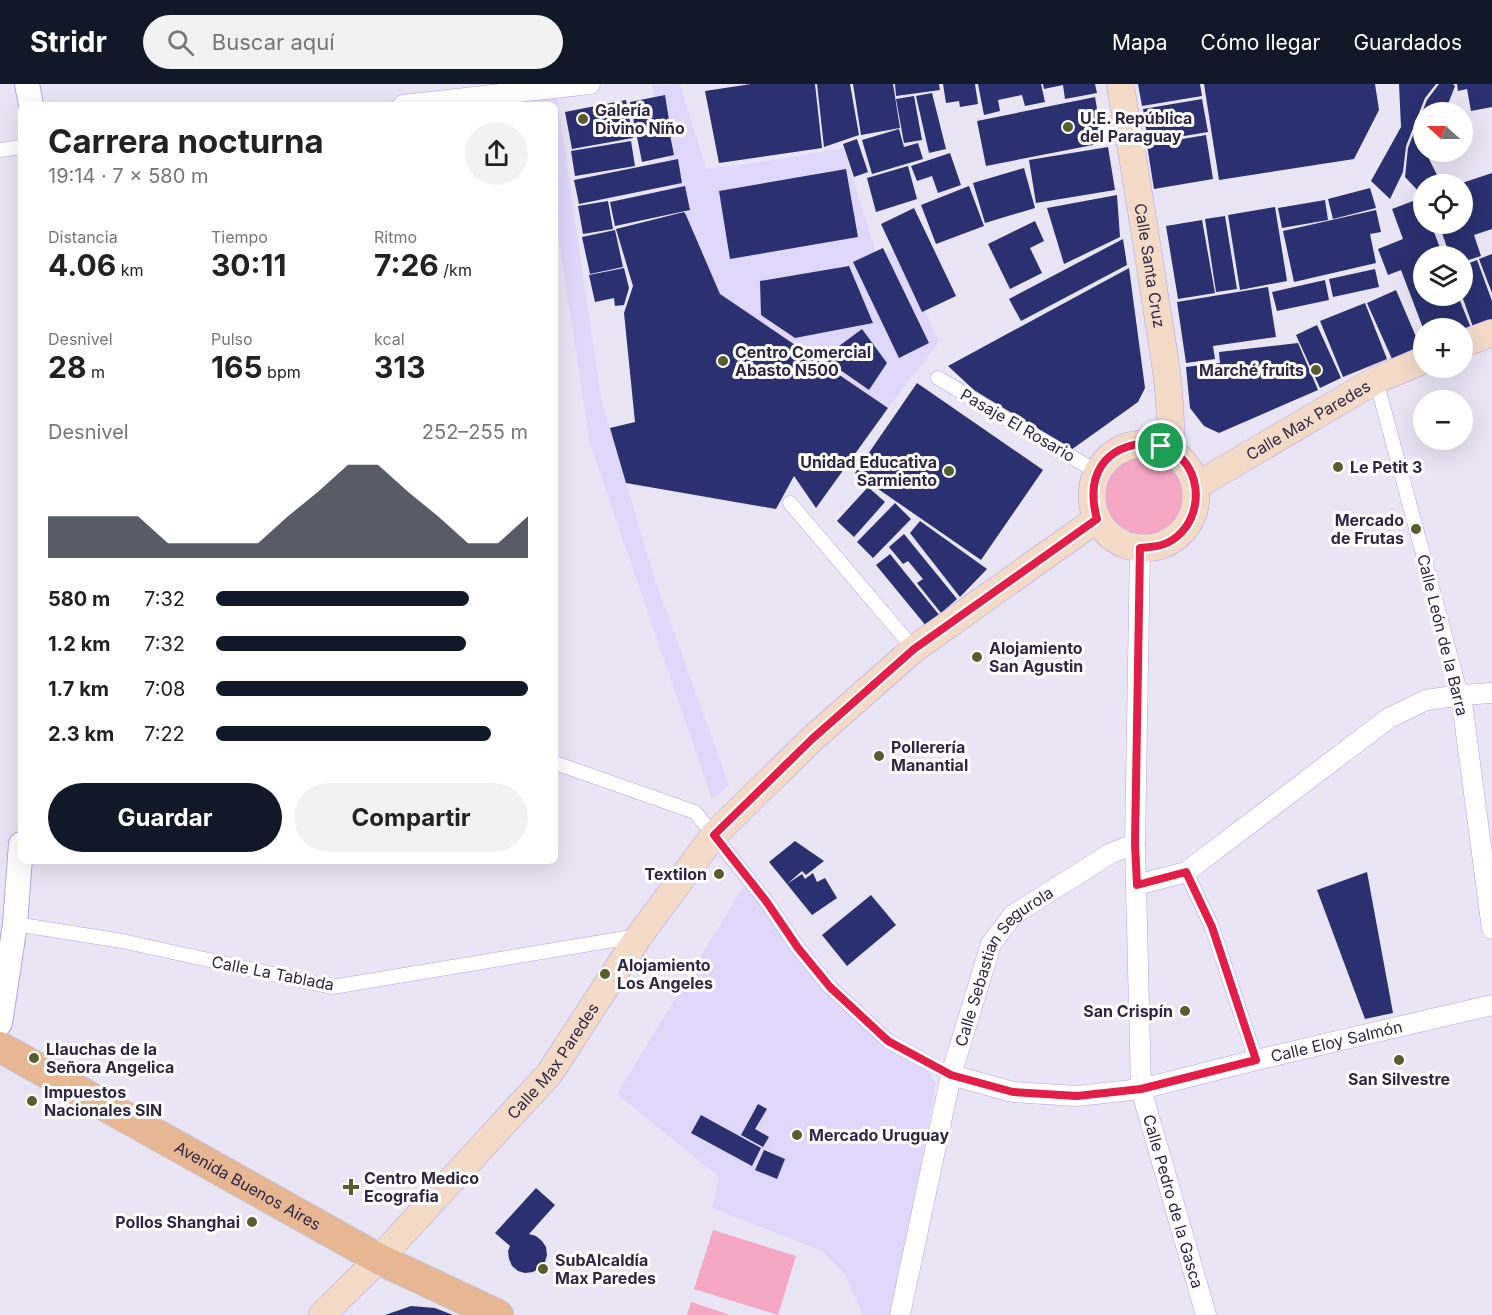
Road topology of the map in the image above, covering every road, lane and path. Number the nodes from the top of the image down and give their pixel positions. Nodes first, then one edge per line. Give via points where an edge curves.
1 (27, 84) edge
2 (590, 84) edge
3 (1120, 84) edge
4 (30, 102) edge
5 (429, 102) edge
6 (18, 147) edge
7 (0, 150) edge
8 (1492, 333) edge
9 (1473, 340) edge
10 (1413, 365) edge
11 (938, 378) dead end
12 (1376, 380) junction
13 (1170, 450) junction
14 (1098, 472) junction
15 (1196, 486) junction
16 (790, 503) dead end
17 (1097, 519) junction
18 (1140, 548) junction
19 (914, 649) junction
20 (1492, 693) edge
21 (1461, 695) junction
22 (558, 764) edge
23 (714, 835) junction
24 (1135, 844) junction
25 (20, 864) edge
26 (1186, 872) junction
27 (1137, 885) junction
28 (15, 924) junction
29 (1492, 929) edge
30 (639, 936) junction
31 (1492, 1005) edge
32 (0, 1023) edge
33 (0, 1047) edge
34 (1256, 1060) junction
35 (951, 1075) junction
36 (1141, 1089) junction
37 (379, 1259) junction
38 (322, 1315) edge
39 (498, 1315) edge
40 (900, 1315) edge
41 (1206, 1315) edge

1 - 4 street
2 - 5 street
3 - 13 main road, Calle Santa Cruz via 1167,379
6 - 7 street
8 - 9 main road
10 - 12 main road, Calle Max Paredes
11 - 14 street, Pasaje El Rosario
12 - 15 main road, Calle Max Paredes
12 - 21 street, Calle León de la Barra
13 - 14 main road via 1150,443 1129,445 1110,456
13 - 15 main road via 1191,471
14 - 17 main road via 1092,488
15 - 18 main road via 1194,513 1178,536 1167,543
16 - 19 street
17 - 18 main road via 1122,544
17 - 19 main road, Calle Max Paredes
18 - 24 street, Calle Pedro de la Gasca
19 - 23 main road, Calle Max Paredes via 812,739
20 - 21 street
21 - 26 street via 1426,700 1389,718
21 - 29 street, Calle León de la Barra
22 - 23 street, Calle Eloy Salmón via 696,812
23 - 30 main road, Calle Max Paredes
23 - 35 street, Calle Eloy Salmón via 830,987 888,1041
24 - 27 street, Calle Pedro de la Gasca
24 - 35 street, Calle Sebastian Segurola via 1101,859 1013,915 1002,928 991,944
25 - 28 street
26 - 27 street
26 - 34 street via 1212,927
27 - 36 street, Calle Pedro de la Gasca
28 - 30 street, Calle La Tablada via 122,941 332,987
28 - 32 street
30 - 37 main road, Calle Max Paredes via 549,1074
31 - 34 street, Calle Eloy Salmón
33 - 37 main road, Avenida Buenos Aires
34 - 36 street, Calle Eloy Salmón
35 - 36 street, Calle Eloy Salmón via 1013,1092 1066,1096
35 - 40 street, Calle Sebastian Segurola
36 - 41 street, Calle Pedro de la Gasca
37 - 38 main road, Calle Max Paredes
37 - 39 main road, Avenida Buenos Aires

